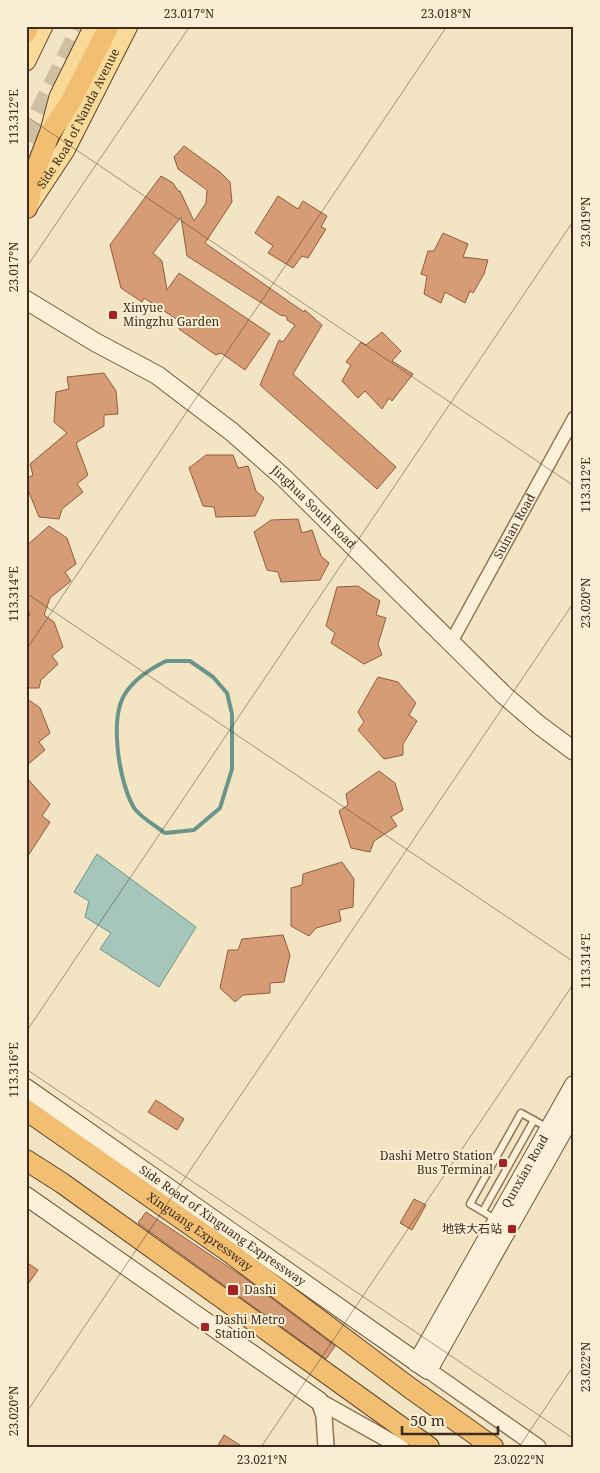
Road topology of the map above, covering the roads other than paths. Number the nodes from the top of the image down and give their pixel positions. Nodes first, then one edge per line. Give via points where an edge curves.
1 (29, 26) edge
2 (43, 26) edge
3 (94, 26) edge
4 (109, 26) edge
5 (128, 26) edge
6 (26, 32) edge
7 (26, 61) edge
8 (49, 135) junction
9 (27, 209) edge
10 (26, 300) edge
11 (574, 418) edge
12 (455, 635) dead end
13 (574, 751) edge
14 (574, 1085) edge
15 (26, 1088) edge
16 (574, 1092) edge
17 (26, 1110) edge
18 (534, 1120) junction
19 (561, 1123) edge
20 (26, 1160) edge
21 (26, 1196) edge
22 (499, 1218) junction
23 (423, 1367) junction
24 (319, 1402) junction
25 (326, 1447) edge
26 (401, 1447) edge
27 (429, 1447) edge
28 (492, 1447) edge
29 (538, 1447) edge

1 - 6 highway
2 - 7 main road
3 - 8 main road via 59,97
4 - 8 highway via 71,101
5 - 9 main road, Side Road of Nanda Avenue via 65,150
8 - 9 highway via 36,169
10 - 13 main road, Jinghua South Road via 157,375 232,432 283,477 504,695
11 - 12 street, Suinan Road
14 - 19 main road, Qunxian Road
15 - 23 main road, Side Road of Xinguang Expressway
16 - 19 street, Qunxian Road
17 - 28 highway, Xinguang Expressway via 228,1252
18 - 19 lane
18 - 22 lane
18 - 22 lane via 521,1113 470,1204
19 - 22 main road, Qunxian Road
20 - 27 highway
21 - 24 main road
22 - 23 main road, Qunxian Road
23 - 29 street
24 - 25 street via 324,1416
24 - 26 street

